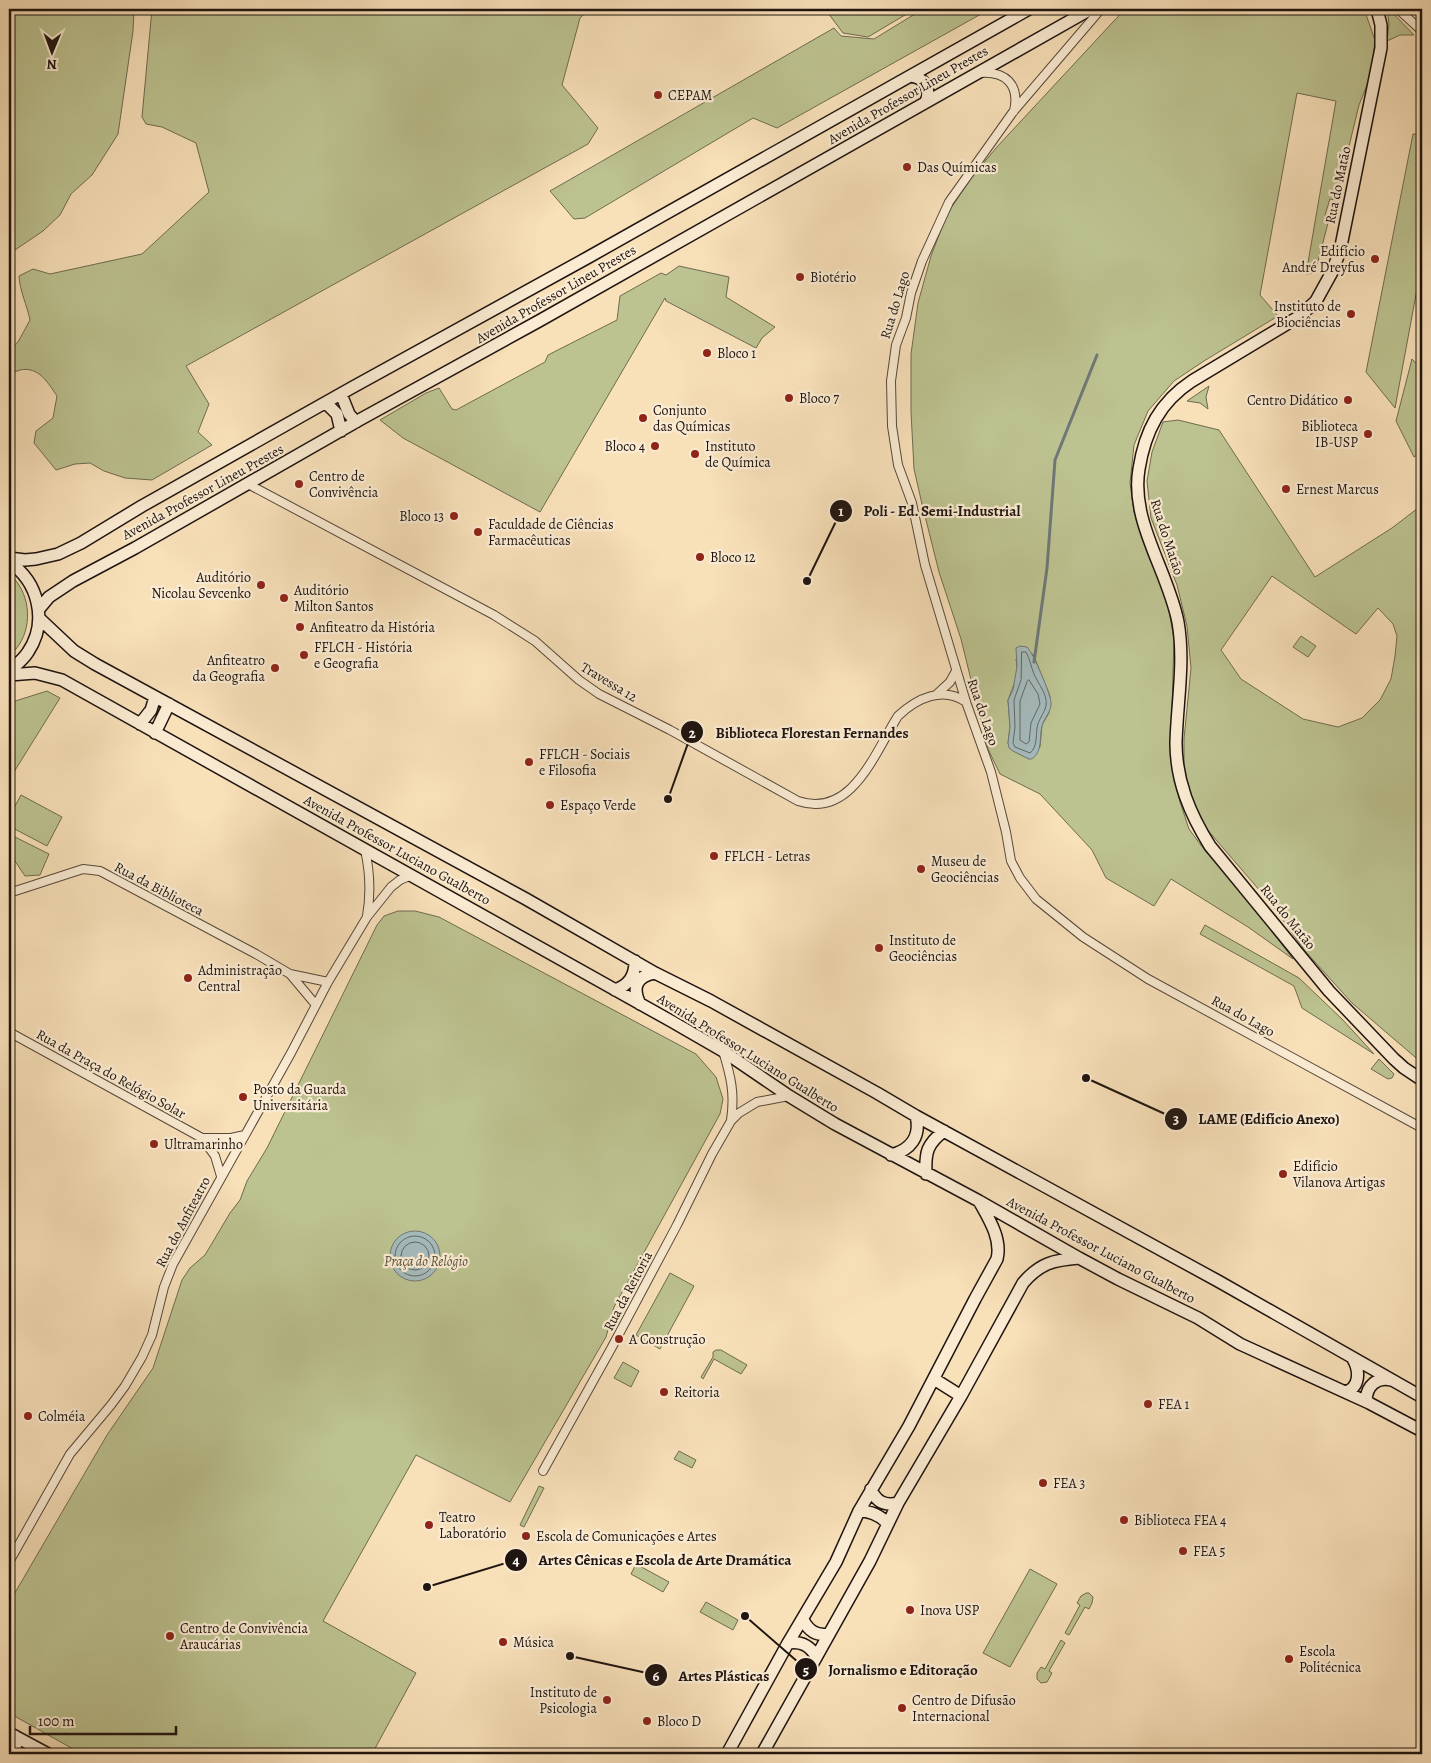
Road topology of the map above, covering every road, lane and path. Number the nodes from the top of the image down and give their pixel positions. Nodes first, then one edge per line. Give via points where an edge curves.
1 (1029, 9) edge
2 (1091, 9) edge
3 (1101, 9) edge
4 (1377, 9) edge
5 (1398, 9) edge
6 (1422, 31) edge
7 (975, 74) junction
8 (911, 76) junction
9 (926, 102) junction
10 (1014, 112) junction
11 (341, 394) junction
12 (326, 403) junction
13 (356, 422) junction
14 (342, 431) junction
15 (248, 484) junction
16 (9, 558) edge
17 (9, 562) edge
18 (39, 614) junction
19 (956, 671) junction
20 (9, 673) edge
21 (936, 695) junction
22 (155, 697) junction
23 (966, 702) junction
24 (169, 704) junction
25 (140, 724) junction
26 (155, 733) junction
27 (365, 850) junction
28 (412, 875) junction
29 (9, 893) edge
30 (366, 918) junction
31 (635, 961) junction
32 (655, 973) junction
33 (290, 974) junction
34 (328, 982) junction
35 (615, 990) junction
36 (640, 1004) junction
37 (316, 1005) junction
38 (9, 1032) edge
39 (723, 1051) junction
40 (1422, 1080) edge
41 (789, 1096) junction
42 (916, 1116) junction
43 (731, 1121) junction
44 (1422, 1128) edge
45 (944, 1131) junction
46 (245, 1135) junction
47 (202, 1138) junction
48 (891, 1155) junction
49 (926, 1174) junction
50 (221, 1176) junction
51 (980, 1202) junction
52 (1079, 1258) junction
53 (1353, 1359) junction
54 (934, 1379) junction
55 (1391, 1380) junction
56 (1345, 1392) junction
57 (960, 1396) junction
58 (1422, 1398) edge
59 (1369, 1403) junction
60 (1422, 1431) edge
61 (543, 1471) dead end
62 (871, 1489) junction
63 (898, 1502) junction
64 (859, 1511) junction
65 (888, 1524) junction
66 (9, 1562) edge
67 (803, 1620) junction
68 (829, 1634) junction
69 (788, 1643) junction
70 (816, 1656) junction
71 (12, 1734) edge
72 (14, 1754) edge
73 (48, 1754) edge
74 (727, 1754) edge
75 (762, 1754) edge

1 - 8 street, Avenida Professor Lineu Prestes
2 - 7 street, Avenida Professor Lineu Prestes
3 - 10 street, Rua do Lago
4 - 40 street, Rua do Matão via 1381,48 1340,251 1332,272 1316,301 1300,316 1178,390 1164,405 1149,428 1139,469 1138,493 1142,516 1178,621 1181,645 1176,744 1178,772 1185,801 1196,825 1329,991 1394,1059
5 - 6 street
7 - 9 street, Avenida Professor Lineu Prestes
7 - 10 street via 998,74 1006,78 1015,94
8 - 9 street via 921,79 927,87
8 - 11 street, Avenida Professor Lineu Prestes
9 - 13 street, Avenida Professor Lineu Prestes
10 - 19 street, Rua do Lago via 944,211 922,261 896,345 892,381 892,426 898,465 912,503 925,566
11 - 12 street, Avenida Professor Lineu Prestes
11 - 13 street
12 - 14 street via 337,414
12 - 16 street, Avenida Professor Lineu Prestes via 64,552 25,560
13 - 14 street, Avenida Professor Lineu Prestes
14 - 15 street, Avenida Professor Lineu Prestes
15 - 18 street, Avenida Professor Lineu Prestes via 73,581 49,596
15 - 21 street, Travessa 12 via 494,616 535,641 599,694 798,802 826,804 851,790 898,716
17 - 18 street via 25,576 36,594
18 - 20 street via 35,639
18 - 22 street, Avenida Professor Luciano Gualberto via 74,651
19 - 21 street, Travessa 12
19 - 23 street, Rua do Lago
20 - 25 street, Avenida Professor Luciano Gualberto via 35,673 62,680
21 - 23 street via 954,695
22 - 24 street, Avenida Professor Luciano Gualberto
22 - 25 street
23 - 44 street, Rua do Lago via 991,772 1011,861 1036,899 1083,937 1148,979
24 - 26 street
24 - 31 street, Avenida Professor Luciano Gualberto
25 - 26 street, Avenida Professor Luciano Gualberto
26 - 27 street, Avenida Professor Luciano Gualberto
27 - 28 street, Avenida Professor Luciano Gualberto
27 - 30 street, Rua do Anfiteatro via 370,891
28 - 30 street, Rua do Anfiteatro via 391,887
28 - 35 street, Avenida Professor Luciano Gualberto
29 - 33 street, Rua da Biblioteca via 83,870 100,871
30 - 34 street, Rua do Anfiteatro
31 - 32 street, Avenida Professor Luciano Gualberto
31 - 35 street via 633,976
32 - 36 street via 647,974 636,987
32 - 42 street, Avenida Professor Luciano Gualberto via 719,1005
33 - 34 street, Rua da Biblioteca
33 - 37 street, Rua da Biblioteca
34 - 37 street, Rua do Anfiteatro
35 - 36 street, Avenida Professor Luciano Gualberto
36 - 39 street, Avenida Professor Luciano Gualberto
37 - 46 street, Rua do Anfiteatro
38 - 47 street, Rua da Praça do Relógio Solar
39 - 41 street, Avenida Professor Luciano Gualberto
39 - 43 street, Rua da Reitoria via 733,1086
41 - 43 street, Rua da Reitoria via 757,1102
41 - 48 street, Avenida Professor Luciano Gualberto
42 - 45 street, Avenida Professor Luciano Gualberto
42 - 48 street via 918,1124 914,1142 900,1153
43 - 61 street, Rua da Reitoria
45 - 49 street via 926,1152
45 - 53 street, Avenida Professor Luciano Gualberto
46 - 47 street, Rua da Praça do Relógio Solar
46 - 50 street, Rua do Anfiteatro
47 - 50 street, Rua da Praça do Relógio Solar via 215,1156
48 - 49 street, Avenida Professor Luciano Gualberto
49 - 51 street, Avenida Professor Luciano Gualberto
50 - 66 street, Rua do Anfiteatro via 173,1264 152,1335 142,1357 111,1405 70,1454
51 - 52 street, Avenida Professor Luciano Gualberto
51 - 54 street via 999,1253
52 - 56 street, Avenida Professor Luciano Gualberto via 1198,1318 1240,1344
52 - 57 street via 1041,1266 1022,1283
53 - 55 street, Avenida Professor Luciano Gualberto
53 - 56 street via 1357,1379 1350,1391
54 - 57 street
54 - 62 street
55 - 58 street, Avenida Professor Luciano Gualberto
55 - 59 street via 1380,1380 1371,1385 1366,1394
56 - 59 street, Avenida Professor Luciano Gualberto
57 - 63 street
59 - 60 street, Avenida Professor Luciano Gualberto
62 - 63 street via 878,1501
62 - 64 street
63 - 65 street
64 - 65 street via 872,1512
64 - 67 street via 836,1562
65 - 68 street
67 - 68 street via 813,1632
67 - 69 street
68 - 70 street
69 - 70 street via 801,1643
69 - 74 street
70 - 75 street
71 - 72 street via 16,1744
71 - 73 street

